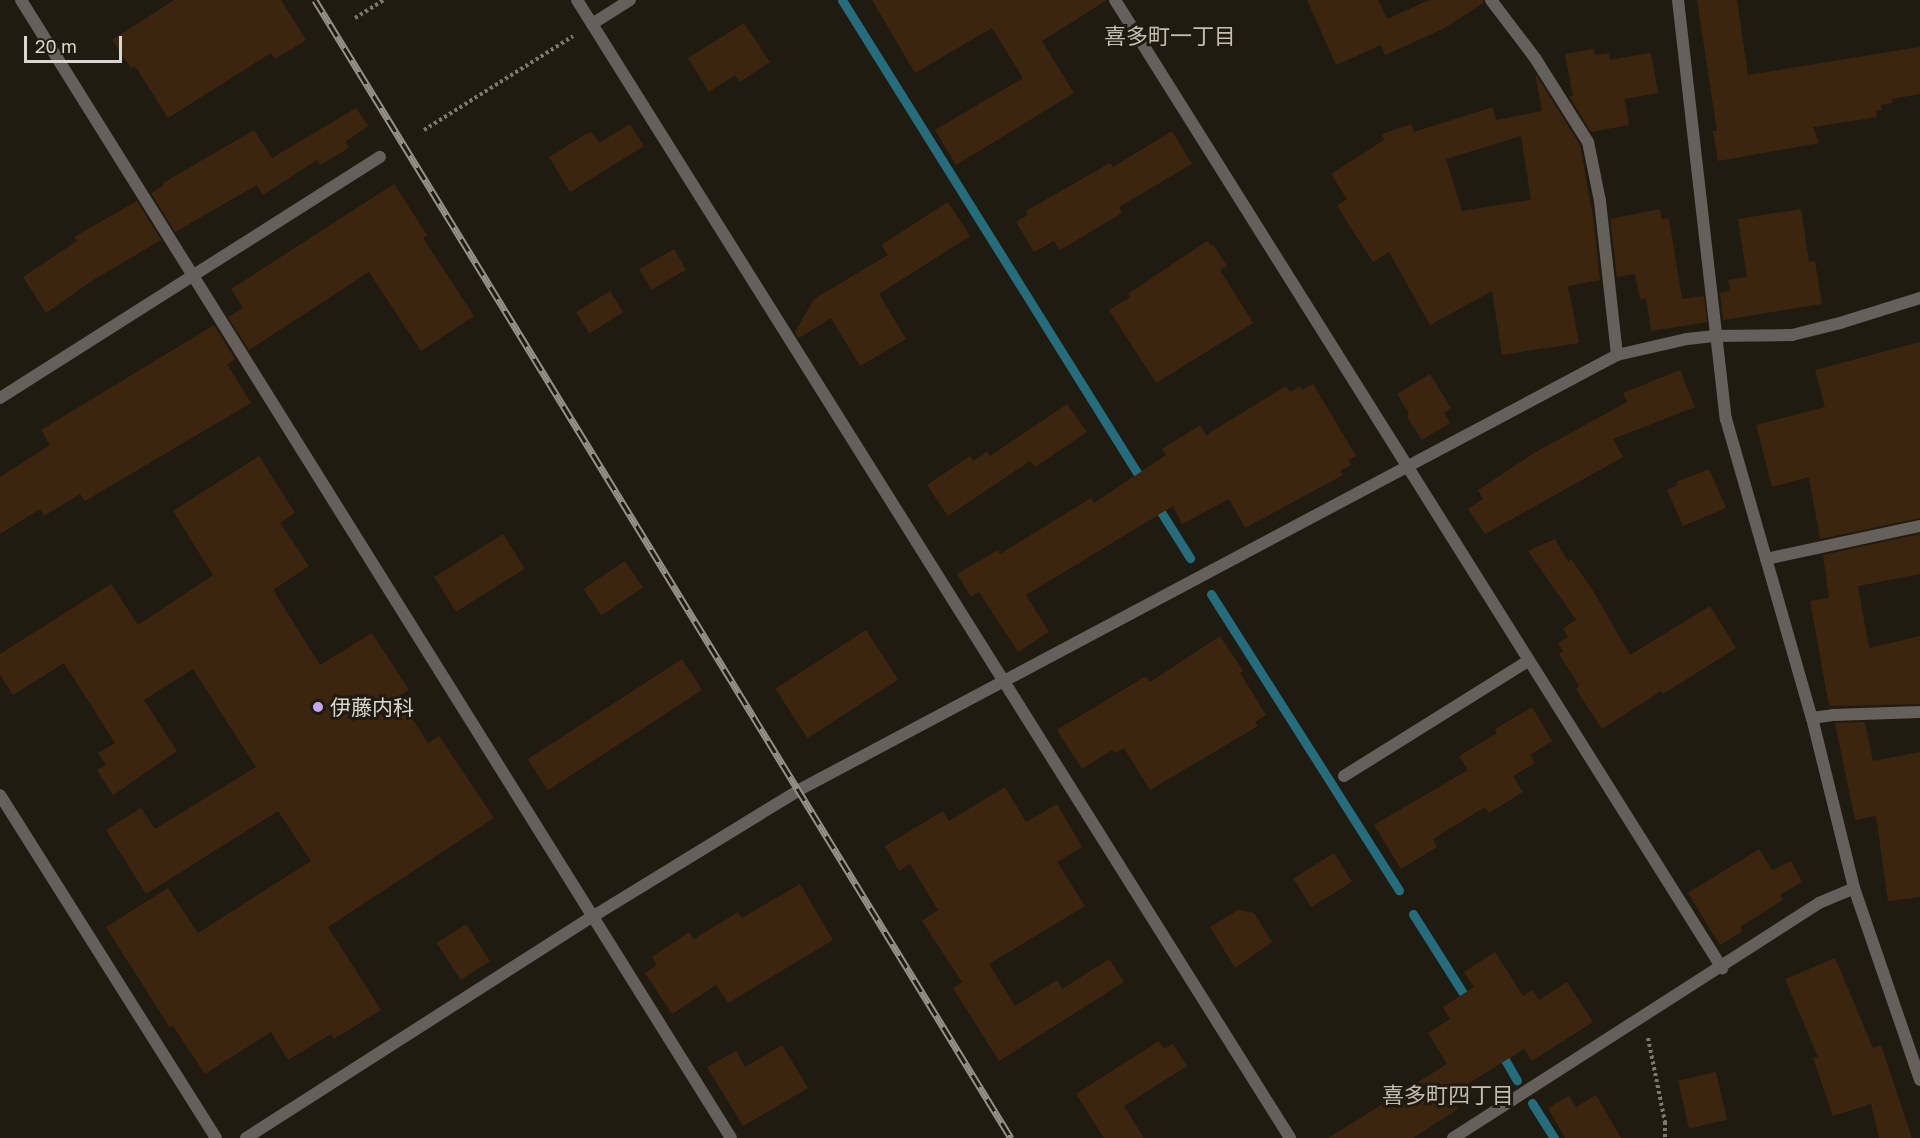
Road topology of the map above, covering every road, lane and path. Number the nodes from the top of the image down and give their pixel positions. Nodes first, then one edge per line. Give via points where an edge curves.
1 (21, 0) edge
2 (384, 0) edge
3 (577, 0) edge
4 (630, 0) edge
5 (1115, 0) edge
6 (1491, 0) edge
7 (1678, 0) edge
8 (355, 18) dead end
9 (592, 24) junction
10 (424, 130) dead end
11 (380, 157) dead end
12 (191, 276) junction
13 (1920, 298) edge
14 (1714, 336) junction
15 (1617, 356) junction
16 (0, 398) edge
17 (1407, 468) junction
18 (1920, 526) edge
19 (1766, 559) junction
20 (1528, 661) junction
21 (1004, 681) junction
22 (1920, 712) edge
23 (1812, 718) junction
24 (1344, 776) dead end
25 (0, 795) edge
26 (1854, 888) junction
27 (592, 917) junction
28 (1722, 968) junction
29 (1640, 1020) junction
30 (1920, 1080) edge
31 (216, 1138) edge
32 (246, 1138) edge
33 (731, 1138) edge
34 (1290, 1138) edge
35 (1453, 1138) edge
36 (1665, 1138) edge

1 - 12 street
2 - 8 path
3 - 9 street
4 - 9 street
5 - 17 street
6 - 15 street via 1588,142 1600,201
7 - 14 street
9 - 10 path
9 - 21 street
11 - 12 street
12 - 16 street
12 - 27 street
13 - 14 street via 1792,335
14 - 15 street
14 - 19 street via 1725,419
15 - 17 street
17 - 20 street
17 - 21 street
18 - 19 street
19 - 23 street
20 - 24 street
20 - 28 street
21 - 27 street via 799,790
21 - 34 street
22 - 23 street
23 - 26 street
25 - 31 street
26 - 28 street via 1820,903
26 - 30 street
27 - 32 street
27 - 33 street
28 - 29 street
29 - 35 street
29 - 36 path via 1648,1036

